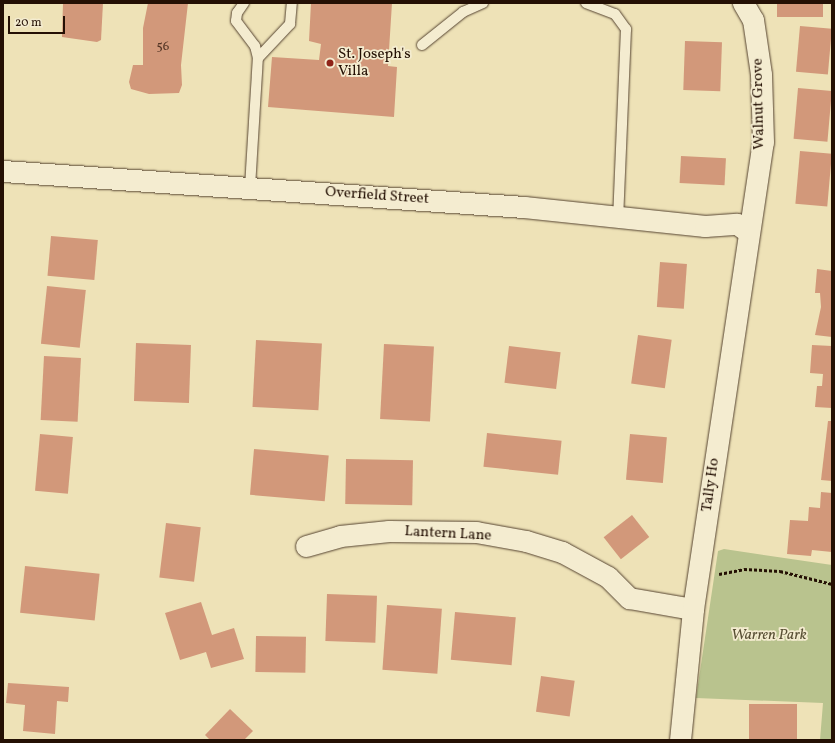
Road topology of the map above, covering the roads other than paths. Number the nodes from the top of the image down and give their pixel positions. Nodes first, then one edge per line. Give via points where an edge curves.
1 (244, 3) edge
2 (292, 3) edge
3 (483, 3) edge
4 (586, 3) edge
5 (743, 3) edge
6 (422, 45) dead end
7 (258, 58) junction
8 (3, 171) edge
9 (250, 187) junction
10 (618, 217) junction
11 (747, 231) junction
12 (306, 546) dead end
13 (693, 609) junction
14 (680, 740) edge

1 - 7 lane via 236,21 255,46
2 - 7 lane via 290,24
3 - 6 lane via 463,12
4 - 10 lane via 615,14 626,29
5 - 11 street, Walnut Grove via 753,20 761,74 762,142
7 - 9 lane
8 - 9 street, Overfield Street
9 - 10 street, Overfield Street
10 - 11 street, Overfield Street via 705,226 737,224
11 - 13 street, Tally Ho
12 - 13 street, Lantern Lane via 340,536 389,531 476,532 526,541 562,552 608,577 629,598
13 - 14 street, Tally Ho

